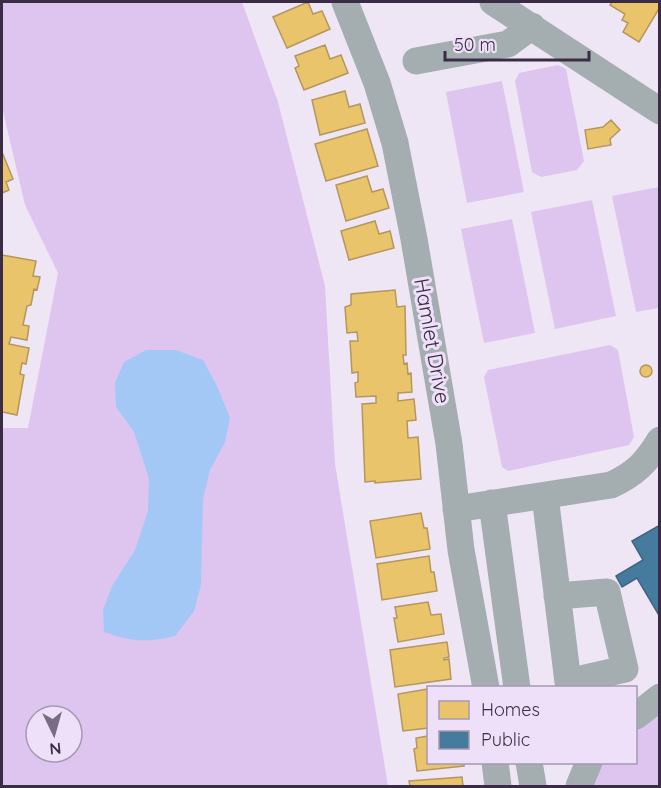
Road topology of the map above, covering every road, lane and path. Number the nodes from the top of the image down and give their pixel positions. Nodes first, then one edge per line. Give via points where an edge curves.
1 (345, 2) edge
2 (493, 2) edge
3 (532, 26) junction
4 (416, 61) dead end
5 (660, 111) edge
6 (660, 440) edge
7 (660, 471) edge
8 (631, 476) junction
9 (545, 496) junction
10 (492, 504) junction
11 (456, 508) junction
12 (557, 596) dead end
13 (486, 686) edge
14 (517, 686) edge
15 (660, 697) edge
16 (637, 715) edge
17 (495, 764) edge
18 (529, 764) edge
19 (588, 764) edge
20 (498, 786) edge
21 (533, 786) edge
22 (579, 786) edge

1 - 11 street, Hamlet Drive via 377,83 395,143 449,444
2 - 3 street
3 - 4 street via 508,44
3 - 5 street
6 - 8 street
7 - 8 street
8 - 9 street via 611,485
9 - 10 street
9 - 12 street
10 - 11 street
10 - 14 street
11 - 13 street, Hamlet Drive
15 - 16 street
17 - 20 street
18 - 21 street
19 - 22 street

